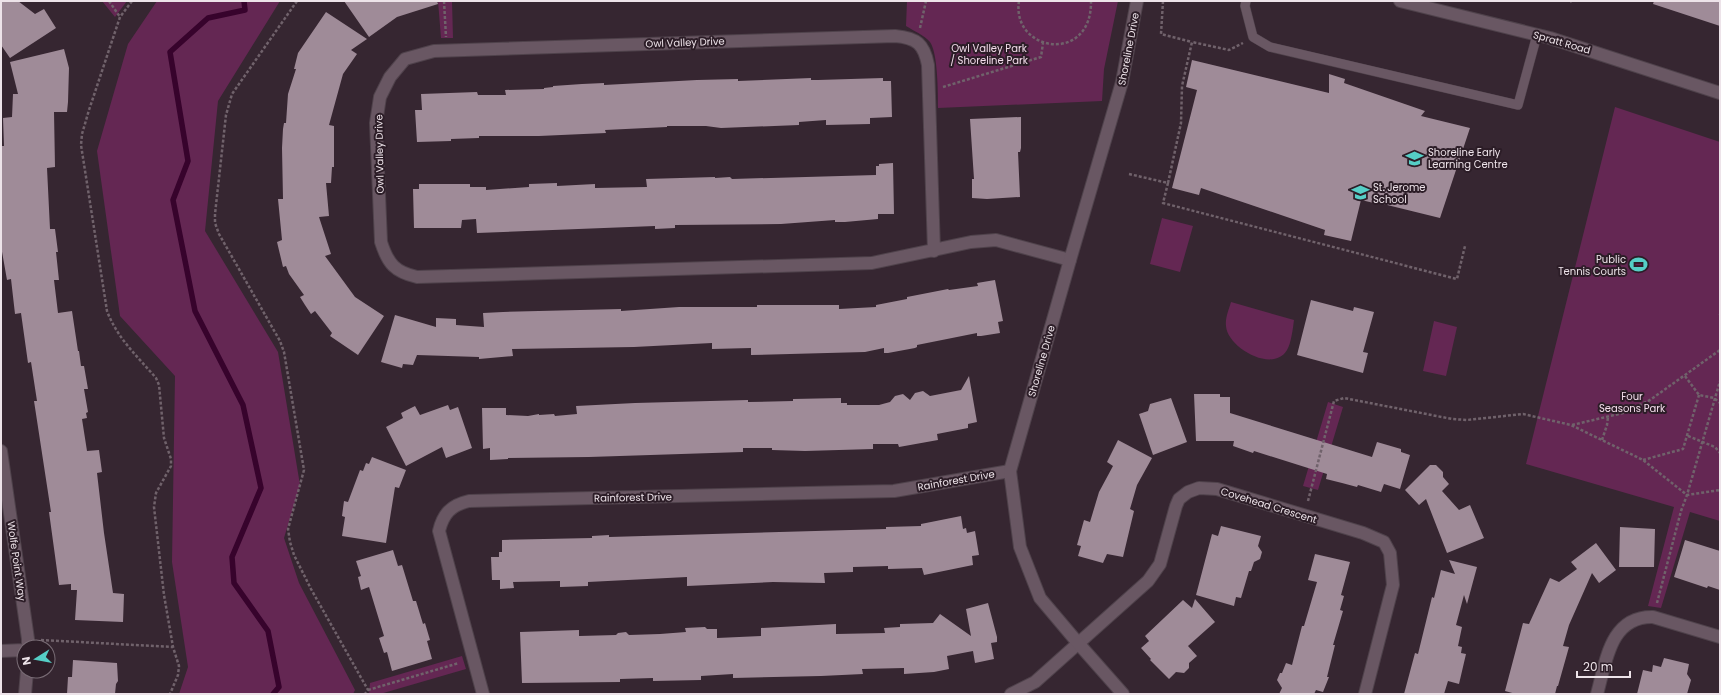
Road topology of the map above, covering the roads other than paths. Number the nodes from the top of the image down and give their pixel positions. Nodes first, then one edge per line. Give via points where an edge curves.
1 (1137, 1) edge
2 (1246, 1) edge
3 (1400, 1) edge
4 (1537, 35) junction
5 (1720, 93) edge
6 (934, 251) junction
7 (1070, 260) junction
8 (1, 452) edge
9 (1010, 471) junction
10 (1720, 637) edge
11 (26, 639) edge
12 (1078, 643) junction
13 (16, 647) edge
14 (1, 650) edge
15 (26, 679) edge
16 (25, 694) edge
17 (483, 694) edge
18 (1011, 694) edge
19 (1123, 694) edge
20 (1366, 694) edge
21 (1597, 694) edge

1 - 7 street, Shoreline Drive via 1122,82
2 - 4 lane via 1253,37 1270,46 1518,105
3 - 4 street, Spratt Road
4 - 5 street, Spratt Road
6 - 6 street, Owl Valley Drive via 872,263 417,277 404,274 393,267 385,256 381,242 376,122 380,98 390,77 405,59 434,51 907,37 918,42 926,56
6 - 7 street, Owl Valley Drive via 971,242 996,240
7 - 9 street, Shoreline Drive
8 - 11 street, Wolfe Point Way
9 - 12 street, Shoreline Drive via 1020,547 1040,598
9 - 17 street, Rainforest Drive via 894,491 460,503 446,513 439,531
10 - 21 street via 1653,617 1634,621 1616,634 1610,646
12 - 18 street, Covehead Crescent via 1035,682
12 - 19 street, Shoreline Drive
12 - 20 street, Covehead Crescent via 1148,581 1158,569 1179,499 1199,488 1217,489 1363,533 1384,542 1390,553 1393,585
13 - 14 street
15 - 16 street

